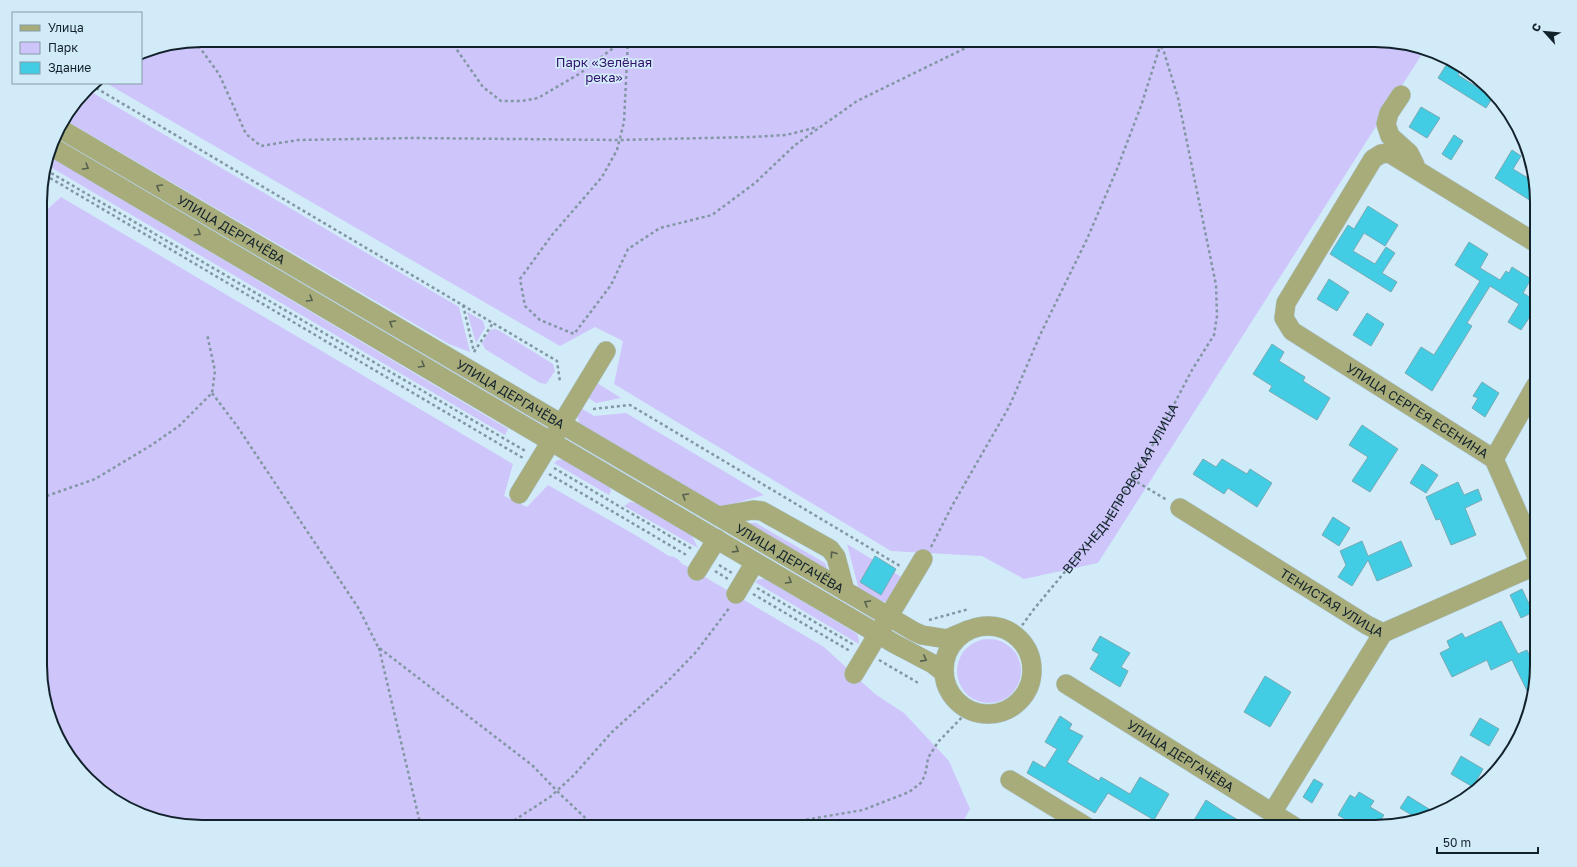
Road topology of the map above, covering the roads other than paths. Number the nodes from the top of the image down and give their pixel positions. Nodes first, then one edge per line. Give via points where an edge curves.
1 (1401, 95) dead end
2 (64, 132) edge
3 (56, 149) edge
4 (1418, 171) junction
5 (1530, 239) edge
6 (606, 351) dead end
7 (1530, 396) edge
8 (556, 433) junction
9 (1494, 459) junction
10 (519, 494) dead end
11 (1180, 508) road end
12 (718, 516) junction
13 (717, 538) junction
14 (1530, 541) edge
15 (926, 555) road end
16 (755, 562) junction
17 (701, 564) road end
18 (1530, 568) edge
19 (740, 587) road end
20 (845, 591) junction
21 (888, 616) junction
22 (968, 630) junction
23 (1383, 633) junction
24 (878, 634) junction
25 (861, 662) road end
26 (944, 672) junction
27 (1066, 684) dead end
28 (1010, 780) dead end
29 (1272, 813) junction
30 (1076, 820) edge
31 (1284, 820) edge

1 - 4 street via 1389,113 1386,124 1390,136 1409,153
8 -> 2 street, УЛИЦА ДЕРГАЧЁВА
3 -> 8 street, УЛИЦА ДЕРГАЧЁВА
4 - 5 street
4 - 9 street, УЛИЦА СЕРГЕЯ ЕСЕНИНА via 1389,153 1373,159 1286,303 1284,318 1292,331
6 - 8 street
7 - 9 street
8 - 10 street
12 -> 8 street, УЛИЦА ДЕРГАЧЁВА
8 - 13 street, УЛИЦА ДЕРГАЧЁВА
9 - 14 street, УЛИЦА СЕРГЕЯ ЕСЕНИНА
11 - 23 street, ТЕНИСТАЯ УЛИЦА
12 - 20 street, УЛИЦА ДЕРГАЧЁВА
20 -> 12 street via 836,557 830,549 762,511 753,510
13 -> 16 street, УЛИЦА ДЕРГАЧЁВА
13 - 17 street
15 - 21 street
16 - 19 street
16 -> 24 street, УЛИЦА ДЕРГАЧЁВА
18 - 23 street, ТЕНИСТАЯ УЛИЦА
21 -> 20 street, УЛИЦА ДЕРГАЧЁВА
21 - 22 street, УЛИЦА ДЕРГАЧЁВА via 922,635 938,639 946,639
21 - 24 street
22 - 26 street via 950,646 945,657
22 - 26 street via 980,626 1004,629 1015,635 1027,649 1032,672 1024,696 1005,711 980,714 958,703 950,693
23 - 29 street
24 - 25 street
24 -> 26 street, УЛИЦА ДЕРГАЧЁВА
27 - 29 street, УЛИЦА ДЕРГАЧЁВА
28 - 30 street
29 - 31 street, УЛИЦА ДЕРГАЧЁВА

